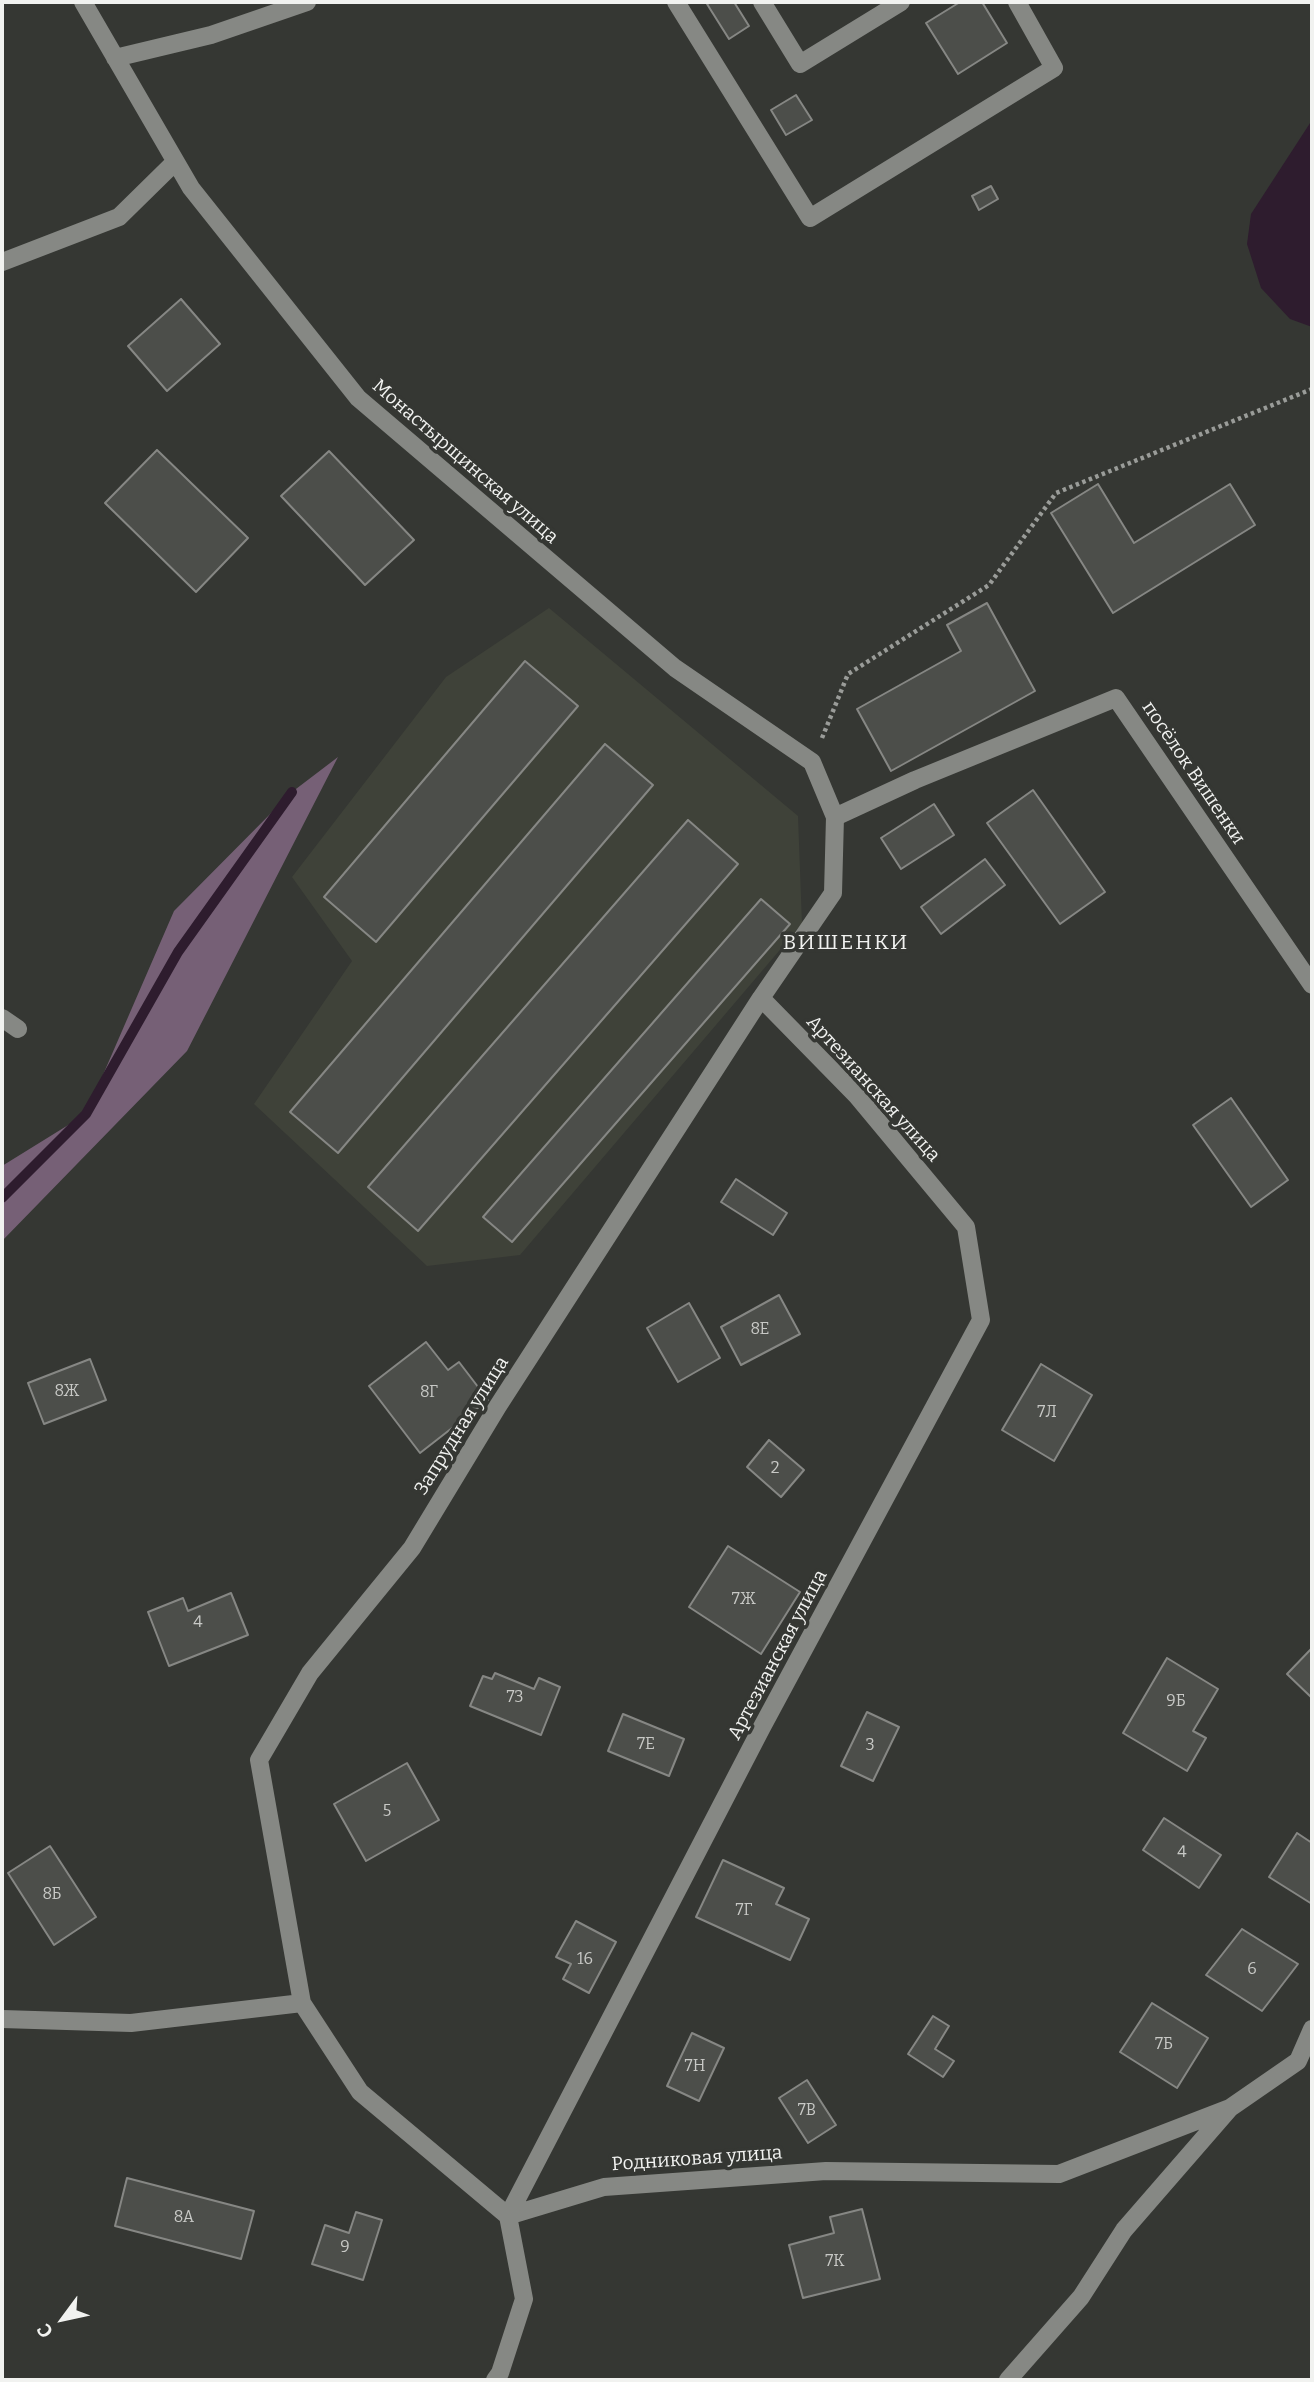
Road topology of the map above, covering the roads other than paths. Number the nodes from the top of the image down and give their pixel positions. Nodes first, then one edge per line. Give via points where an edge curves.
1 (83, 2) edge
2 (307, 2) edge
3 (676, 2) edge
4 (762, 2) edge
5 (901, 2) edge
6 (1017, 2) edge
7 (115, 58) junction
8 (175, 162) junction
9 (2, 262) edge
10 (835, 817) junction
11 (1312, 985) edge
12 (761, 998) junction
13 (2, 1018) edge
14 (18, 1029) dead end
15 (302, 2003) junction
16 (2, 2019) edge
17 (1312, 2029) edge
18 (1230, 2108) junction
19 (508, 2216) junction
20 (495, 2380) edge
21 (1008, 2380) edge

1 - 7 street, Монастырщинская улица
2 - 7 street via 211,35
3 - 6 street via 810,218 1054,68
4 - 5 street via 800,64
7 - 8 street, Монастырщинская улица
8 - 9 street via 119,217
8 - 10 street, Монастырщинская улица via 358,398 675,668 812,762
10 - 11 street, посёлок Вишенки via 1116,698
10 - 12 street, Запрудная улица via 833,892
12 - 15 street, Запрудная улица via 412,1548 310,1673 259,1760
12 - 19 street, Артезианская улица via 857,1096 967,1227 981,1320 762,1727
13 - 14 street
15 - 16 street via 131,2023
15 - 19 street via 360,2092
17 - 18 street via 1298,2061
18 - 19 street, Родниковая улица via 1059,2174 826,2171 604,2187
18 - 21 street via 1124,2230 1081,2297
19 - 20 street via 524,2299

